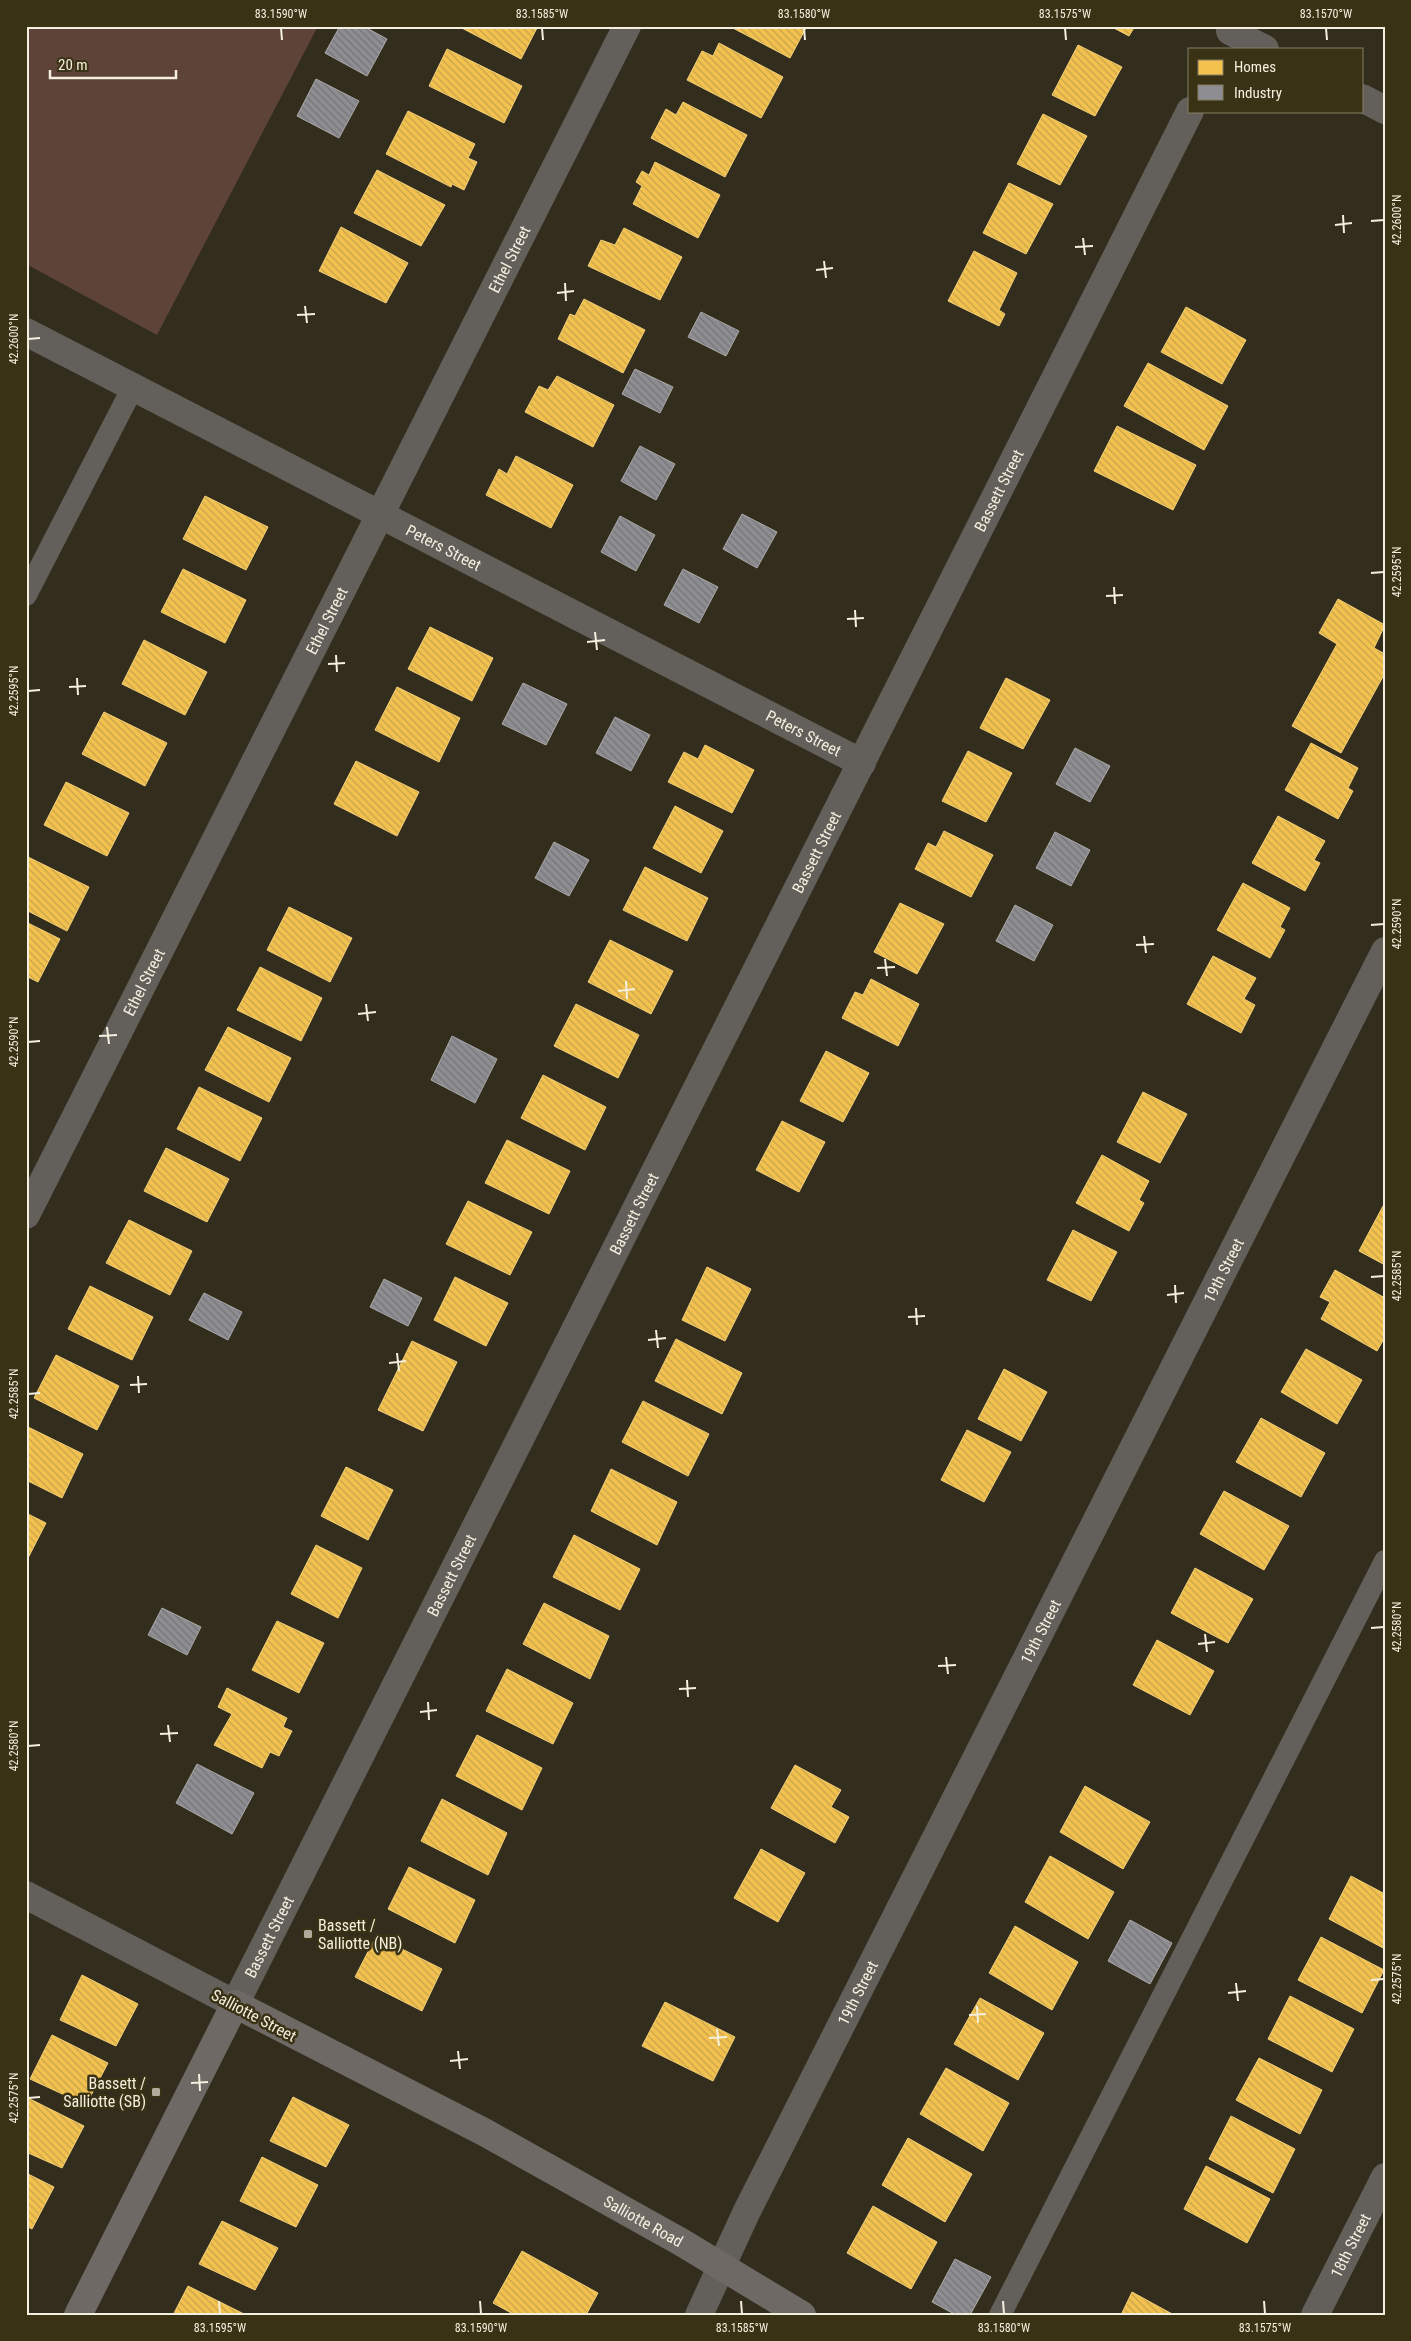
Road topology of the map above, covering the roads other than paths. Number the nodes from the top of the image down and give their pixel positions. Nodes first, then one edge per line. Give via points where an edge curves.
1 (627, 26) edge
2 (1228, 35) edge
3 (1262, 48) edge
4 (1364, 99) edge
5 (1385, 110) edge
6 (1189, 112) edge
7 (26, 332) edge
8 (133, 388) junction
9 (380, 516) junction
10 (26, 595) edge
11 (862, 763) junction
12 (1385, 951) edge
13 (26, 1216) edge
14 (1385, 1561) edge
15 (26, 1895) edge
16 (235, 2004) junction
17 (484, 2132) joint
18 (1385, 2177) edge
19 (722, 2267) junction
20 (78, 2315) edge
21 (699, 2315) edge
22 (802, 2315) edge
23 (1000, 2315) edge
24 (1315, 2315) edge

1 - 9 street, Ethel Street
2 - 3 street
4 - 5 street
6 - 11 street, Bassett Street
7 - 8 street, Peters Street
8 - 9 street, Peters Street
8 - 10 lane
9 - 11 street, Peters Street
9 - 13 street, Ethel Street
11 - 16 street, Bassett Street
12 - 19 street, 19th Street
14 - 23 lane
15 - 16 street, Salliotte Street
16 - 17 street, Salliotte Street
16 - 20 street, Bassett Street
17 - 19 street, Salliotte Road
18 - 24 street, 18th Street
19 - 21 street, 19th Street
19 - 22 street, Salliotte Road

